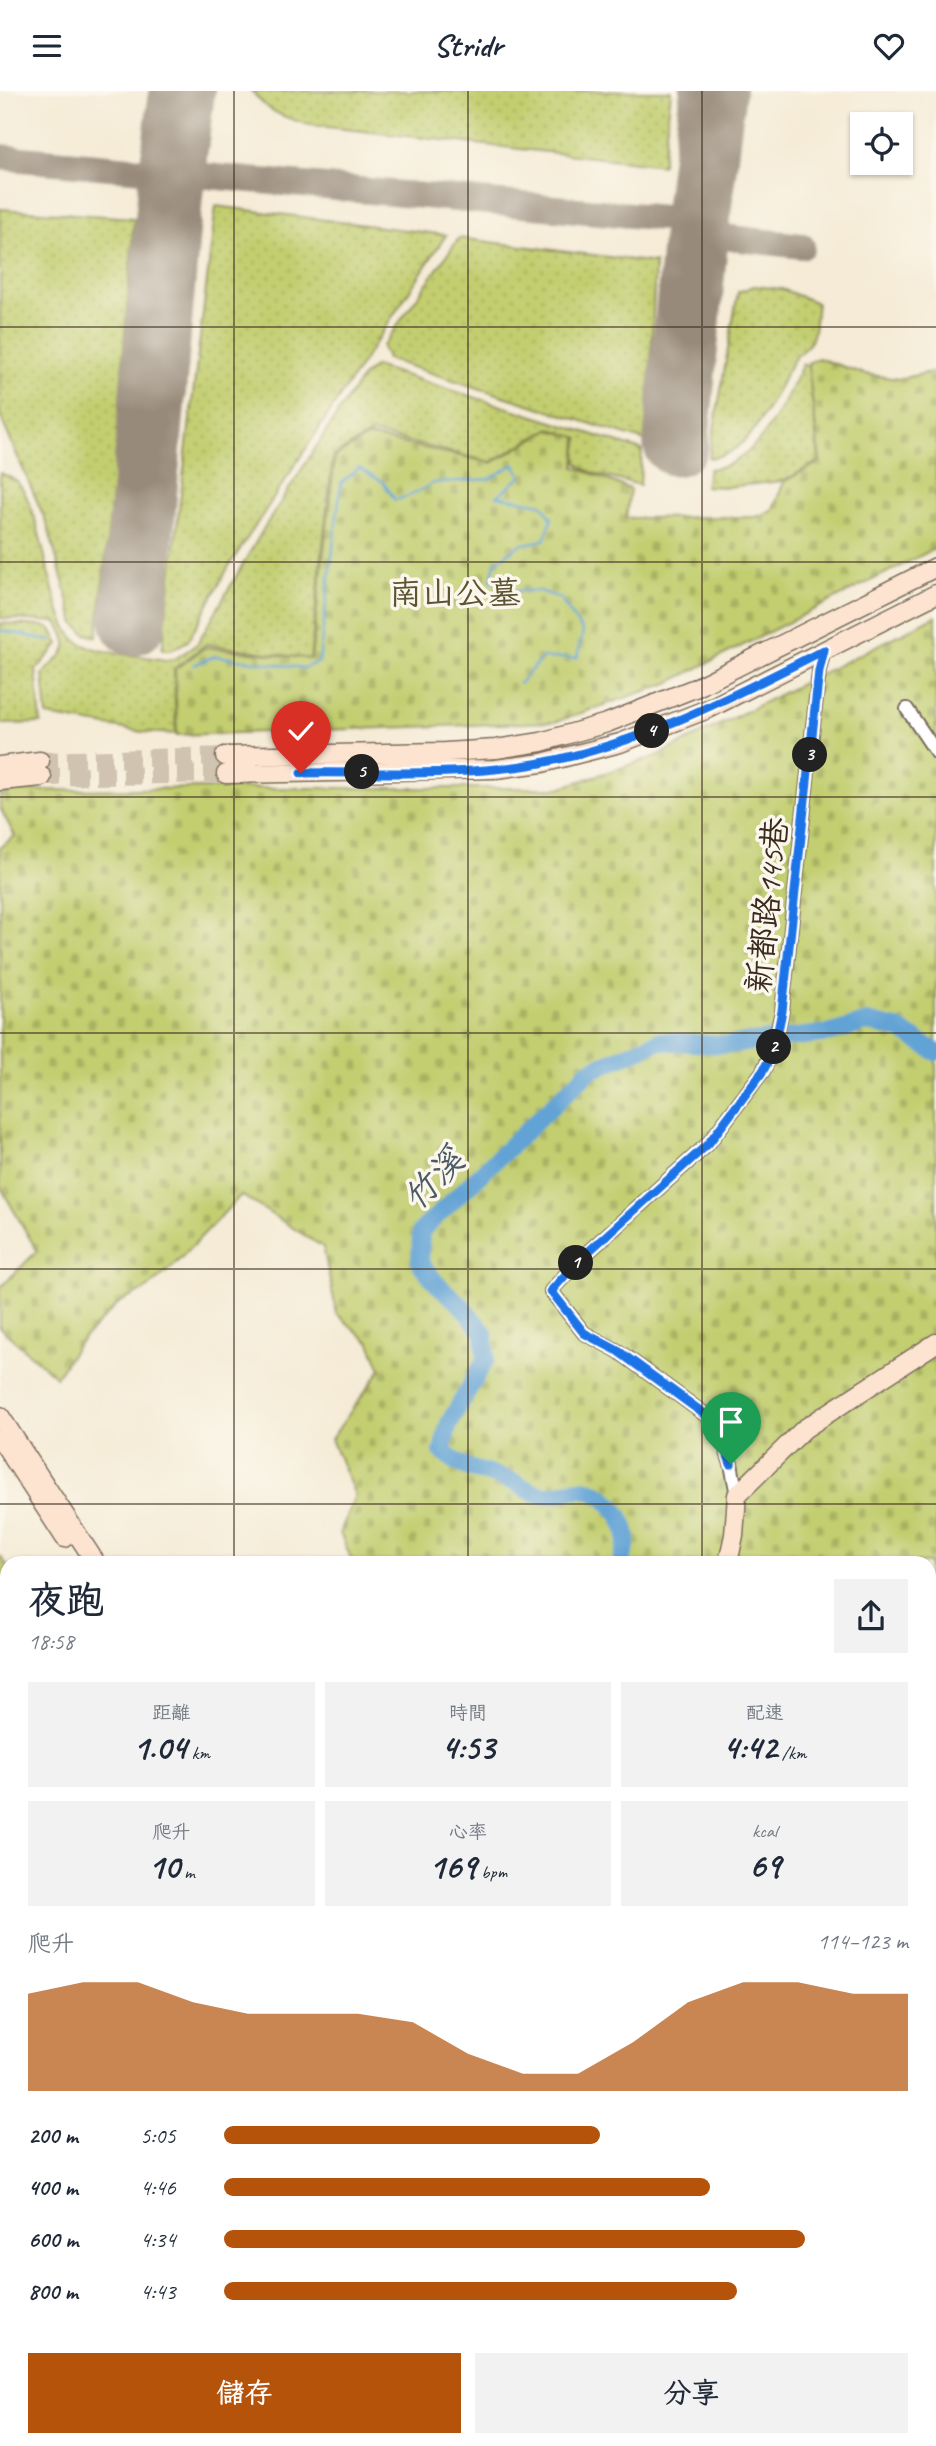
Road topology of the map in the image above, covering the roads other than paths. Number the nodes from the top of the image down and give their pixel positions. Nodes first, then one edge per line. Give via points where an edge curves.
1 (936, 567) edge
2 (936, 594) edge
3 (824, 650) junction
4 (907, 709) dead end
5 (936, 752) edge
6 (0, 766) edge
7 (0, 781) edge
8 (936, 1343) edge
9 (0, 1416) edge
10 (0, 1438) edge
11 (737, 1495) junction
12 (77, 1556) edge
13 (91, 1556) edge
14 (730, 1556) edge

1 - 3 street via 695,688 607,723 541,742 445,753 225,765 452,771 542,762 620,743 708,709
2 - 3 street
3 - 11 street, 新都路145巷 via 774,1050 708,1144 551,1291 584,1333 618,1351 718,1424
4 - 5 street
6 - 7 street via 41,769
8 - 11 street via 804,1429
9 - 13 street
10 - 12 street
11 - 14 street

